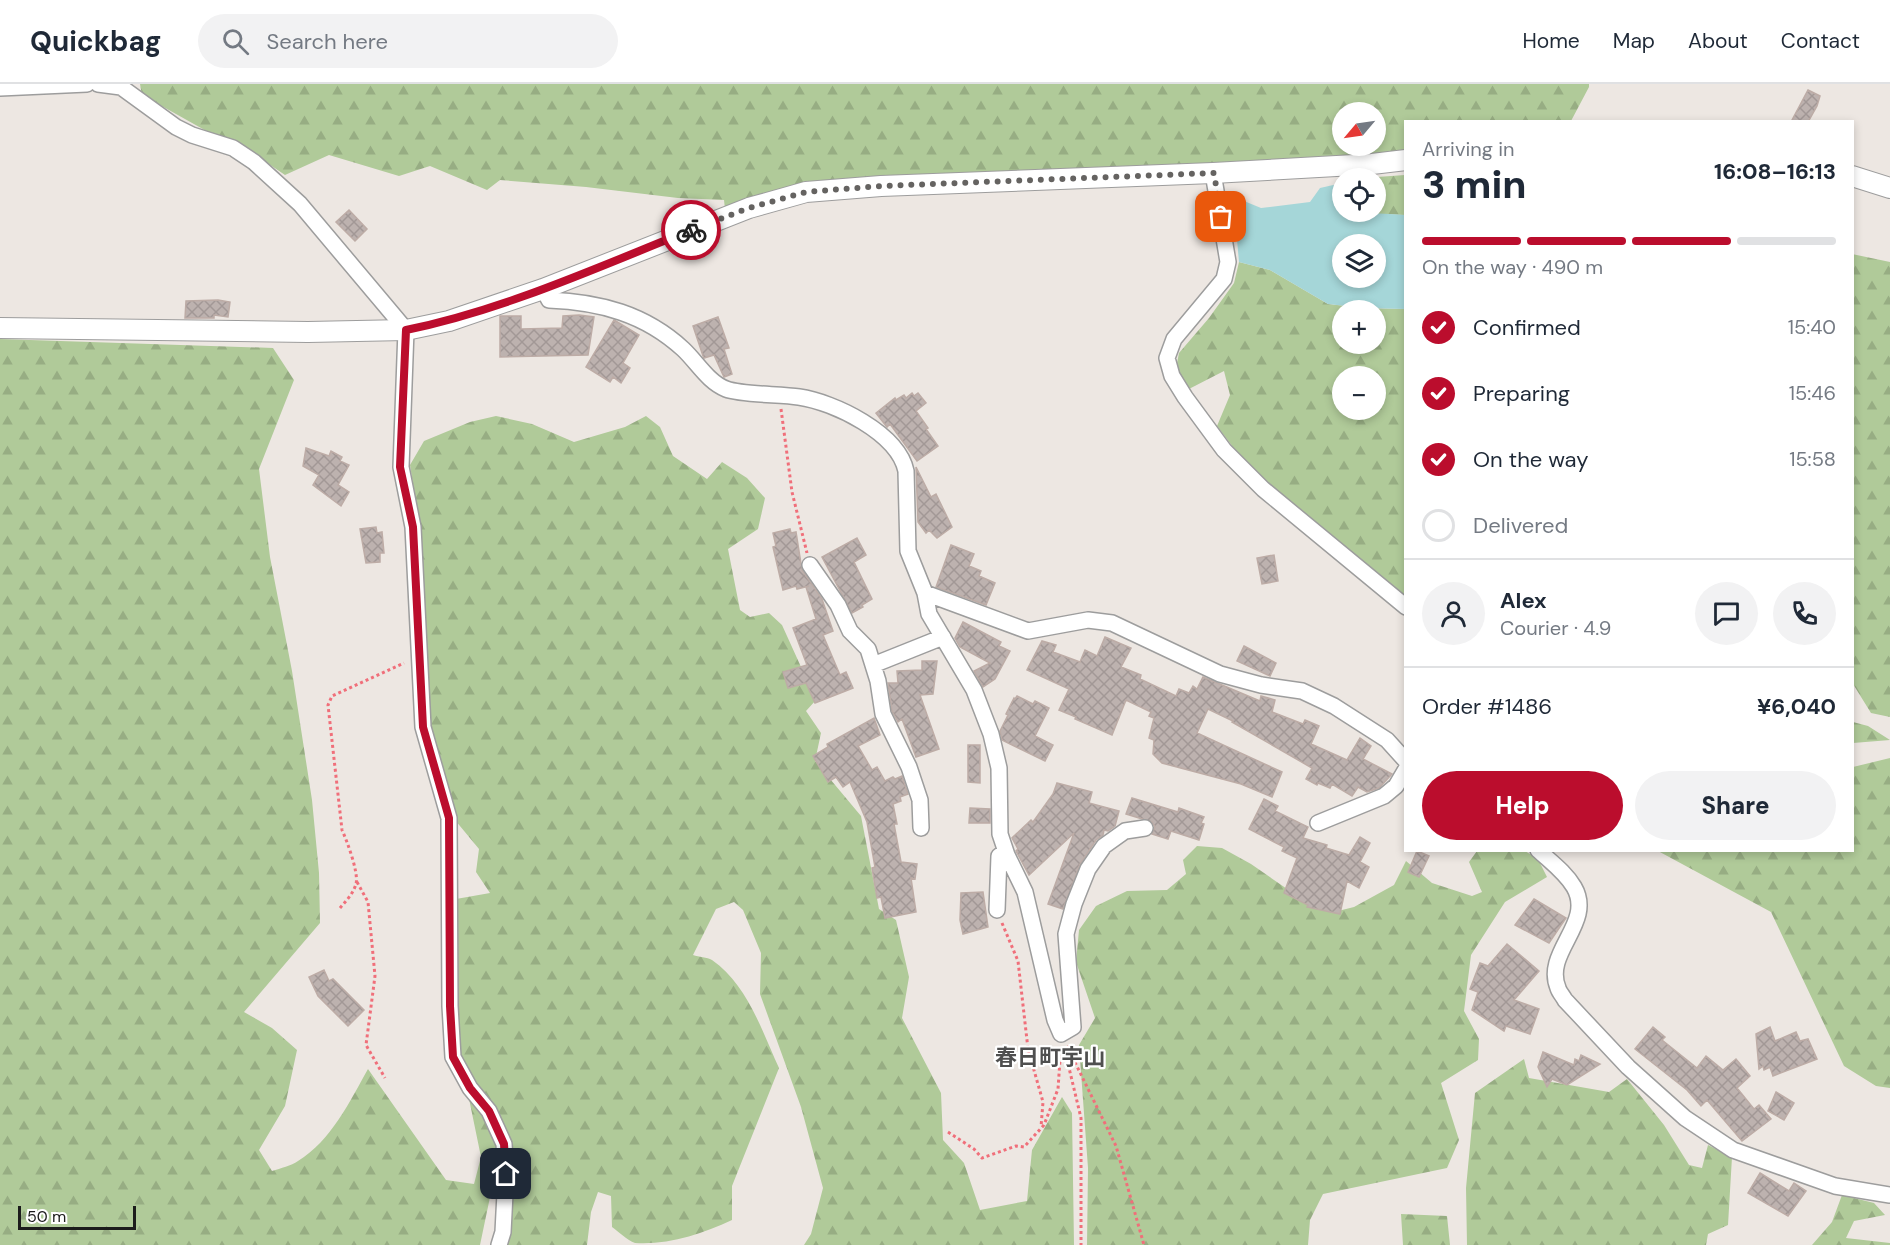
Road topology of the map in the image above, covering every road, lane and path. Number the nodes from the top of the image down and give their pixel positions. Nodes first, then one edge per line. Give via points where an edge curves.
1 (87, 84) edge
2 (98, 84) edge
3 (0, 88) edge
4 (1404, 160) edge
5 (1214, 173) junction
6 (1854, 177) edge
7 (1890, 188) edge
8 (543, 289) junction
9 (0, 328) edge
10 (406, 330) junction
11 (779, 395) junction
12 (810, 565) joint
13 (925, 593) junction
14 (1404, 605) edge
15 (943, 638) junction
16 (419, 656) junction
17 (873, 665) junction
18 (1404, 759) edge
19 (1404, 772) edge
20 (1318, 823) dead end
21 (921, 828) dead end
22 (1145, 828) dead end
23 (1540, 852) edge
24 (1007, 855) junction
25 (357, 882) junction
26 (340, 908) dead end
27 (997, 910) joint
28 (1061, 1034) junction
29 (1066, 1054) junction
30 (385, 1078) dead end
31 (1041, 1127) junction
32 (948, 1132) dead end
33 (1890, 1195) edge
34 (499, 1245) edge
35 (1080, 1245) edge
36 (1144, 1245) edge

1 - 3 street
2 - 10 street via 121,87 176,127 233,148 254,162 300,204
4 - 5 street
5 - 8 street via 806,192 749,208
5 - 14 street via 1228,262 1224,279 1174,339 1167,358 1172,376 1224,450 1263,489
6 - 7 street
8 - 10 street via 449,321
8 - 11 street via 549,300 604,306 640,319 683,349 715,383 727,390
9 - 10 street
10 - 16 street via 400,467 413,527
11 - 12 path via 792,492
11 - 13 street via 838,408 891,443 904,459 908,551
12 - 17 street via 838,605 850,631 868,649
13 - 15 street via 929,614
13 - 18 street via 1028,631 1088,620 1112,623 1220,674 1302,691 1387,740
15 - 17 street
15 - 24 street via 974,690 991,734 999,768 1000,834
16 - 25 path via 333,696 328,705 342,830
16 - 34 street via 423,727 449,818 453,1057 470,1088 489,1111 504,1144 506,1174
17 - 21 street via 883,714 920,800
19 - 20 street via 1384,796
22 - 28 street via 1125,831 1104,846 1088,869 1066,934 1073,1027
23 - 33 street via 1575,888 1580,905 1558,959 1558,988 1628,1067 1685,1118 1732,1149 1835,1186
24 - 27 street via 999,856
24 - 28 street via 1025,892
25 - 26 path
25 - 30 path via 368,902 375,976 366,1045
27 - 31 path via 1018,961 1028,1049 1043,1102
28 - 29 path
28 - 36 path via 1116,1146
29 - 31 path via 1060,1060 1058,1089
29 - 35 path via 1081,1118
31 - 32 path via 1024,1147 982,1158

